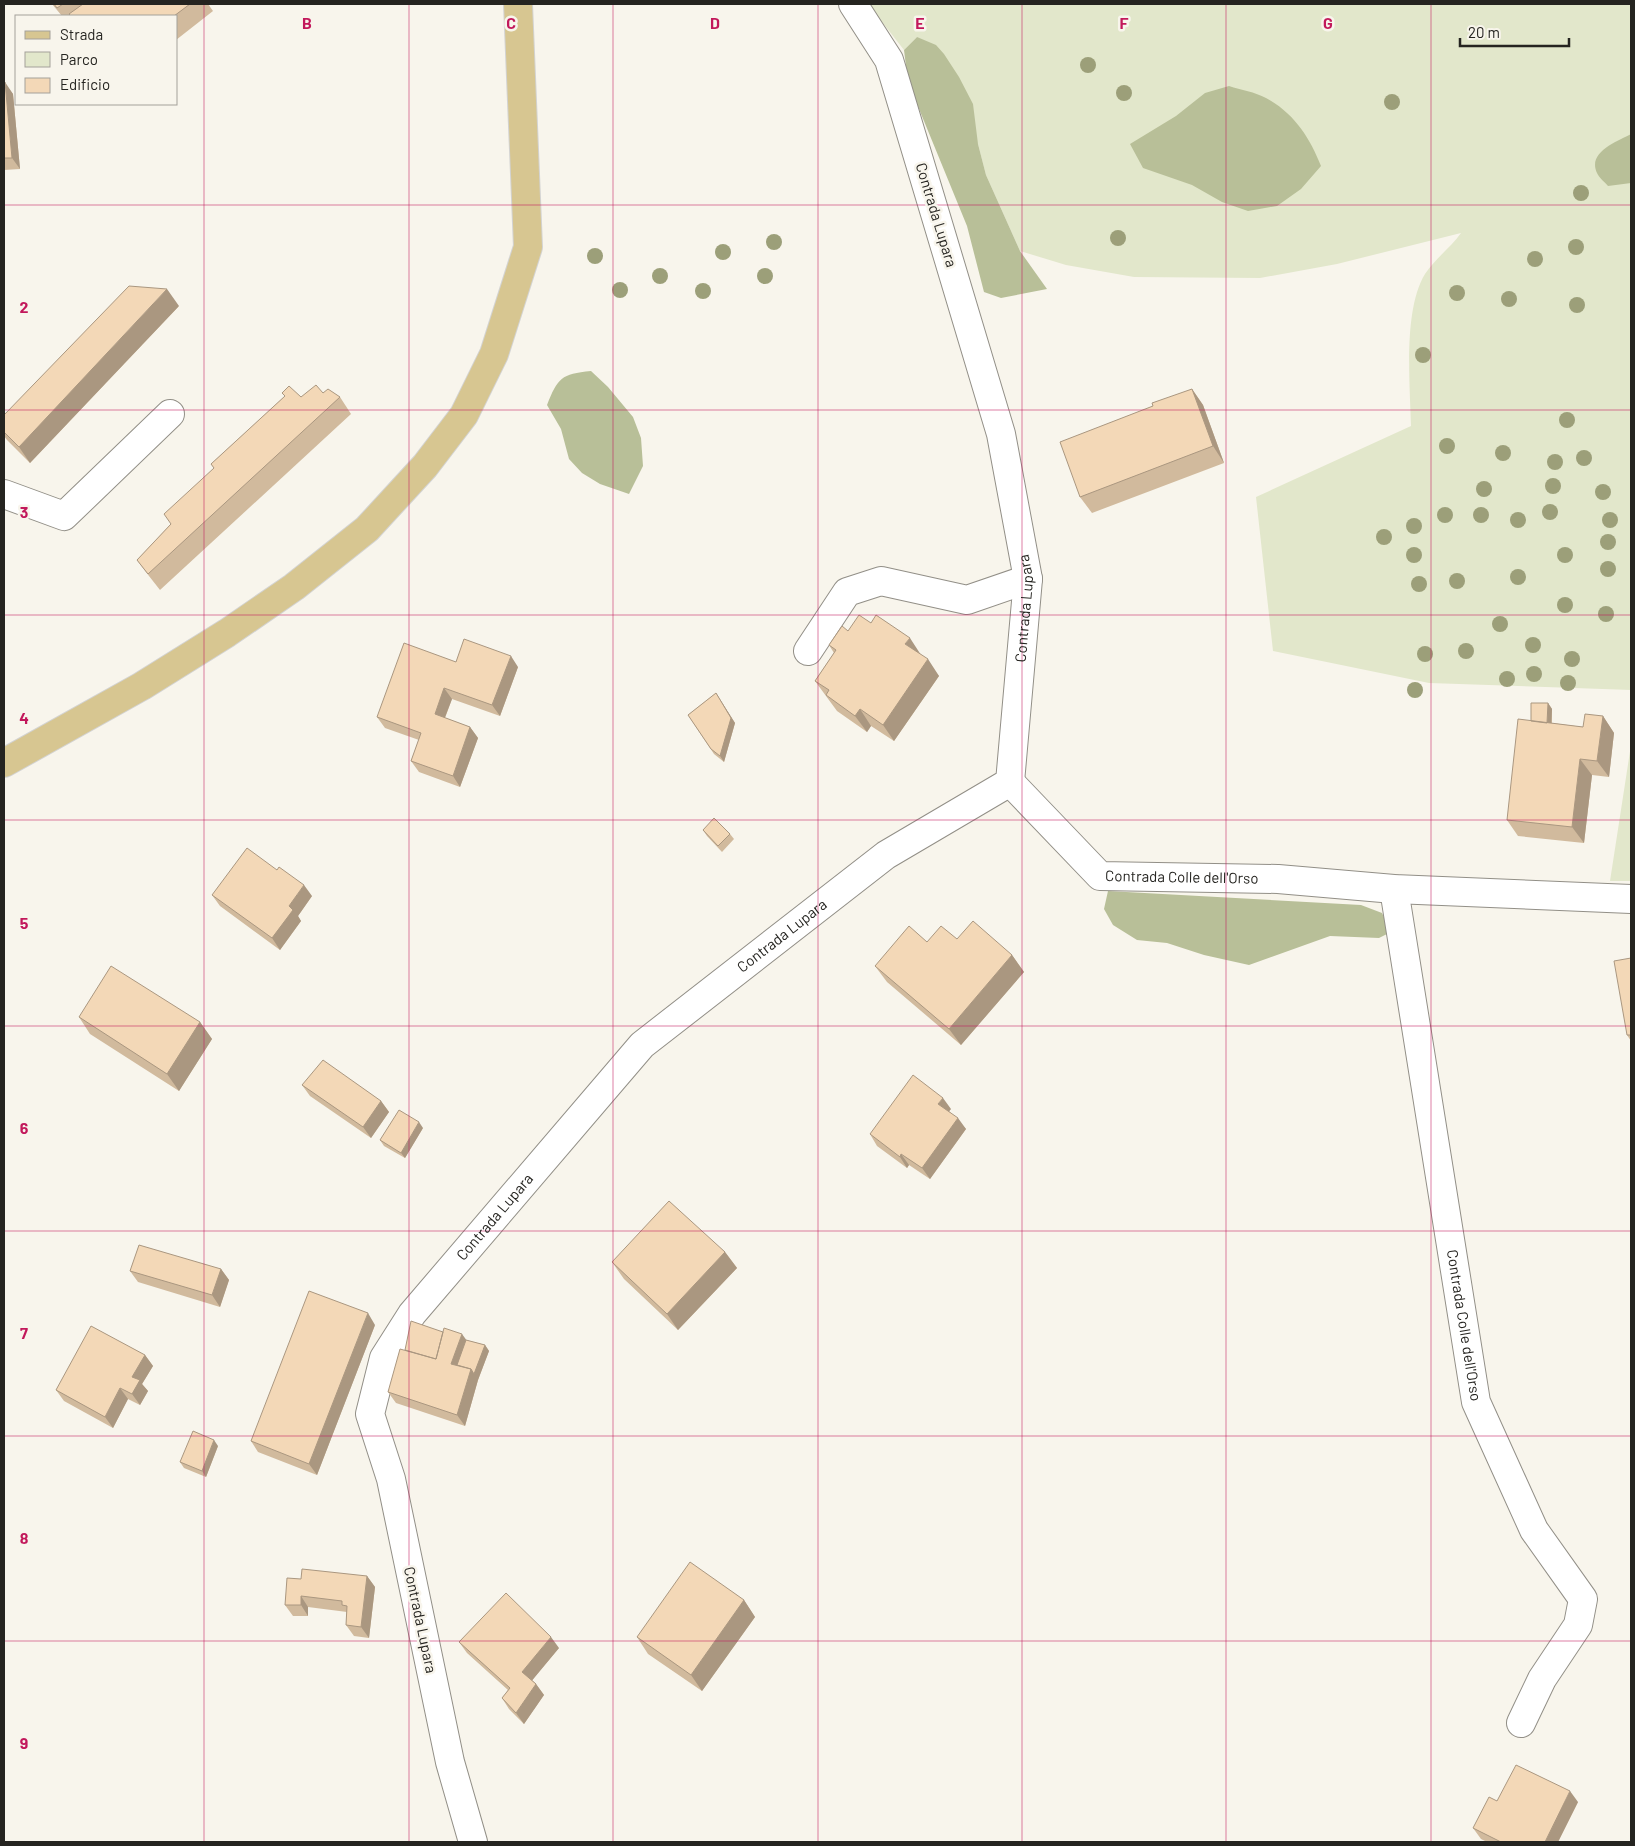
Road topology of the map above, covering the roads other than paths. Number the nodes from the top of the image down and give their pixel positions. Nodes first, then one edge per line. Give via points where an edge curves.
1 (518, 4) edge
2 (852, 4) edge
3 (170, 414) dead end
4 (4, 494) edge
5 (1028, 579) junction
6 (808, 652) dead end
7 (4, 763) edge
8 (1010, 782) junction
9 (1394, 890) junction
10 (1631, 899) edge
11 (1521, 1723) dead end
12 (473, 1842) edge

1 - 7 main road via 528,247 494,354 464,415 425,466 367,528 294,587 227,634 142,686
2 - 5 street, Contrada Lupara via 892,69 1001,434
3 - 4 street via 64,516
5 - 6 street via 968,600 881,581 847,592
5 - 8 street, Contrada Lupara
8 - 9 street, Contrada Colle dell'Orso via 1100,876 1278,879
8 - 12 street, Contrada Lupara via 886,855 642,1045 412,1314 384,1358 370,1414 391,1480 450,1762
9 - 10 street, Contrada Colle dell'Orso
9 - 11 street, Contrada Colle dell'Orso via 1476,1402 1534,1530 1583,1599 1578,1625 1542,1679

